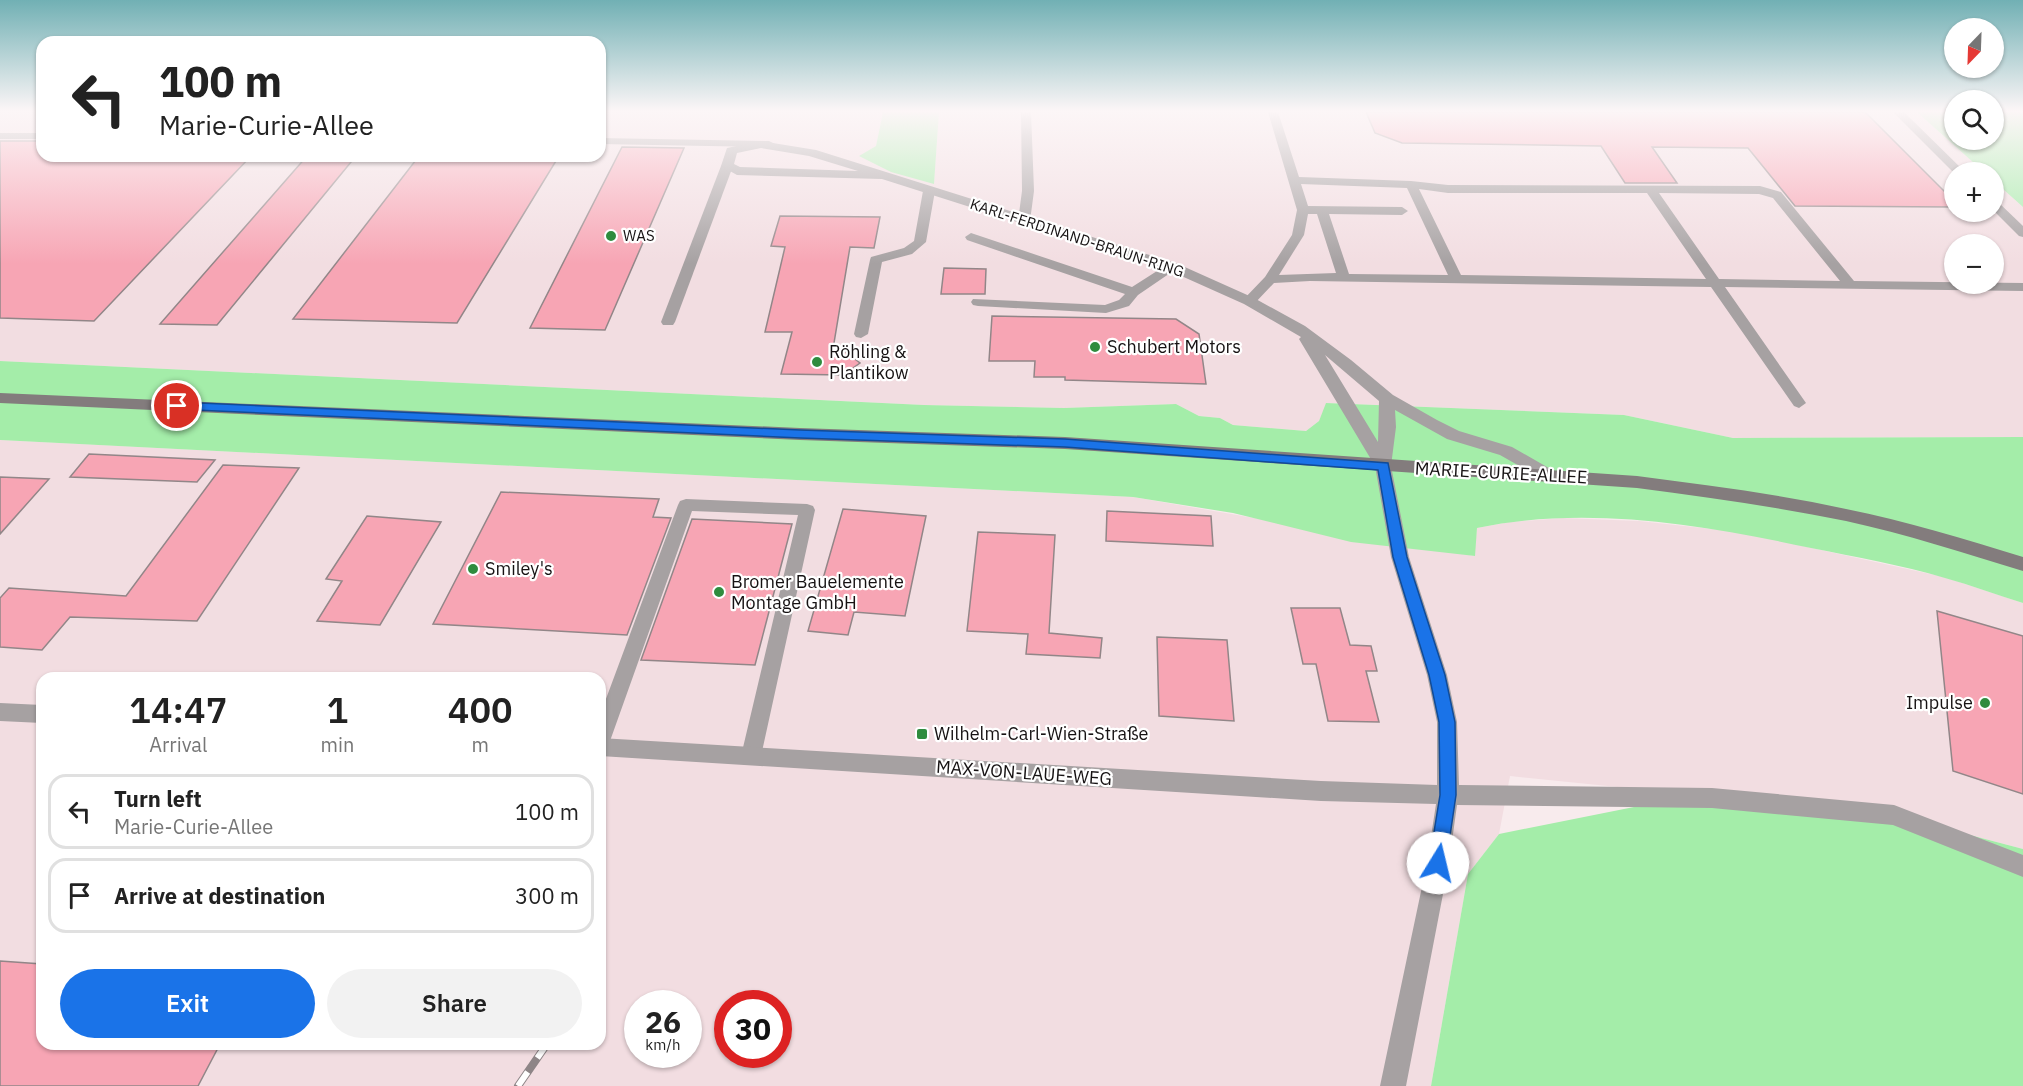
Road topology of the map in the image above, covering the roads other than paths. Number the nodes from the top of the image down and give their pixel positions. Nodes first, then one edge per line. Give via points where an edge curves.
1 (728, 163) edge
2 (841, 163) edge
3 (1027, 163) edge
4 (1289, 163) edge
5 (727, 166) junction
6 (880, 176) junction
7 (1294, 180) junction
8 (1411, 185) junction
9 (1651, 190) junction
10 (929, 191) junction
11 (1303, 210) junction
12 (1322, 210) junction
13 (1402, 211) dead end
14 (2004, 215) edge
15 (1024, 220) junction
16 (2023, 233) edge
17 (971, 237) dead end
18 (1173, 267) junction
19 (1344, 278) junction
20 (1270, 279) junction
21 (1456, 279) junction
22 (1714, 282) junction
23 (1850, 284) junction
24 (2023, 286) edge
25 (1133, 292) junction
26 (1249, 301) junction
27 (978, 302) dead end
28 (668, 322) dead end
29 (1300, 329) junction
30 (861, 334) dead end
31 (0, 398) edge
32 (1387, 399) junction
33 (1799, 403) dead end
34 (1383, 466) junction
35 (1548, 475) junction
36 (2023, 564) edge
37 (0, 712) edge
38 (36, 714) edge
39 (606, 725) edge
40 (606, 747) edge
41 (751, 756) junction
42 (1448, 795) junction
43 (2023, 866) edge
44 (1393, 1086) edge

1 - 5 street, KARL-FERDINAND-BRAUN-RING
2 - 6 street, KARL-FERDINAND-BRAUN-RING
3 - 15 lane
4 - 7 lane
5 - 6 street, KARL-FERDINAND-BRAUN-RING via 737,171
5 - 28 lane
6 - 10 street, KARL-FERDINAND-BRAUN-RING
7 - 8 lane
7 - 11 lane
8 - 9 lane via 1448,189
8 - 21 lane
9 - 22 lane
9 - 23 lane via 1760,190 1777,195
10 - 15 street, KARL-FERDINAND-BRAUN-RING
10 - 30 lane via 920,242 908,251 876,260
11 - 12 lane
11 - 20 lane via 1298,235
12 - 13 lane
12 - 19 lane
14 - 16 lane
15 - 18 street, KARL-FERDINAND-BRAUN-RING
17 - 25 lane
18 - 25 lane
18 - 26 street, KARL-FERDINAND-BRAUN-RING
19 - 20 lane
19 - 21 lane
20 - 26 lane
21 - 22 lane
22 - 23 lane
22 - 33 lane
23 - 24 lane
25 - 27 lane via 1124,303 1106,309
26 - 29 street, KARL-FERDINAND-BRAUN-RING
29 - 32 street, KARL-FERDINAND-BRAUN-RING
29 - 34 street, KARL-FERDINAND-BRAUN-RING via 1340,389
31 - 34 main road, MARIE-CURIE-ALLEE via 1065,443
32 - 34 street
32 - 35 street, KARL-FERDINAND-BRAUN-RING via 1454,435 1506,451
34 - 35 main road, MARIE-CURIE-ALLEE
34 - 42 street via 1400,557 1437,675 1447,722
35 - 36 main road, MARIE-CURIE-ALLEE via 1720,493 1846,516 1940,538
37 - 38 street
39 - 41 lane via 686,505 807,510
40 - 41 street, MAX-VON-LAUE-WEG
41 - 42 street, MAX-VON-LAUE-WEG
42 - 43 street via 1712,798 1894,815
42 - 44 street

